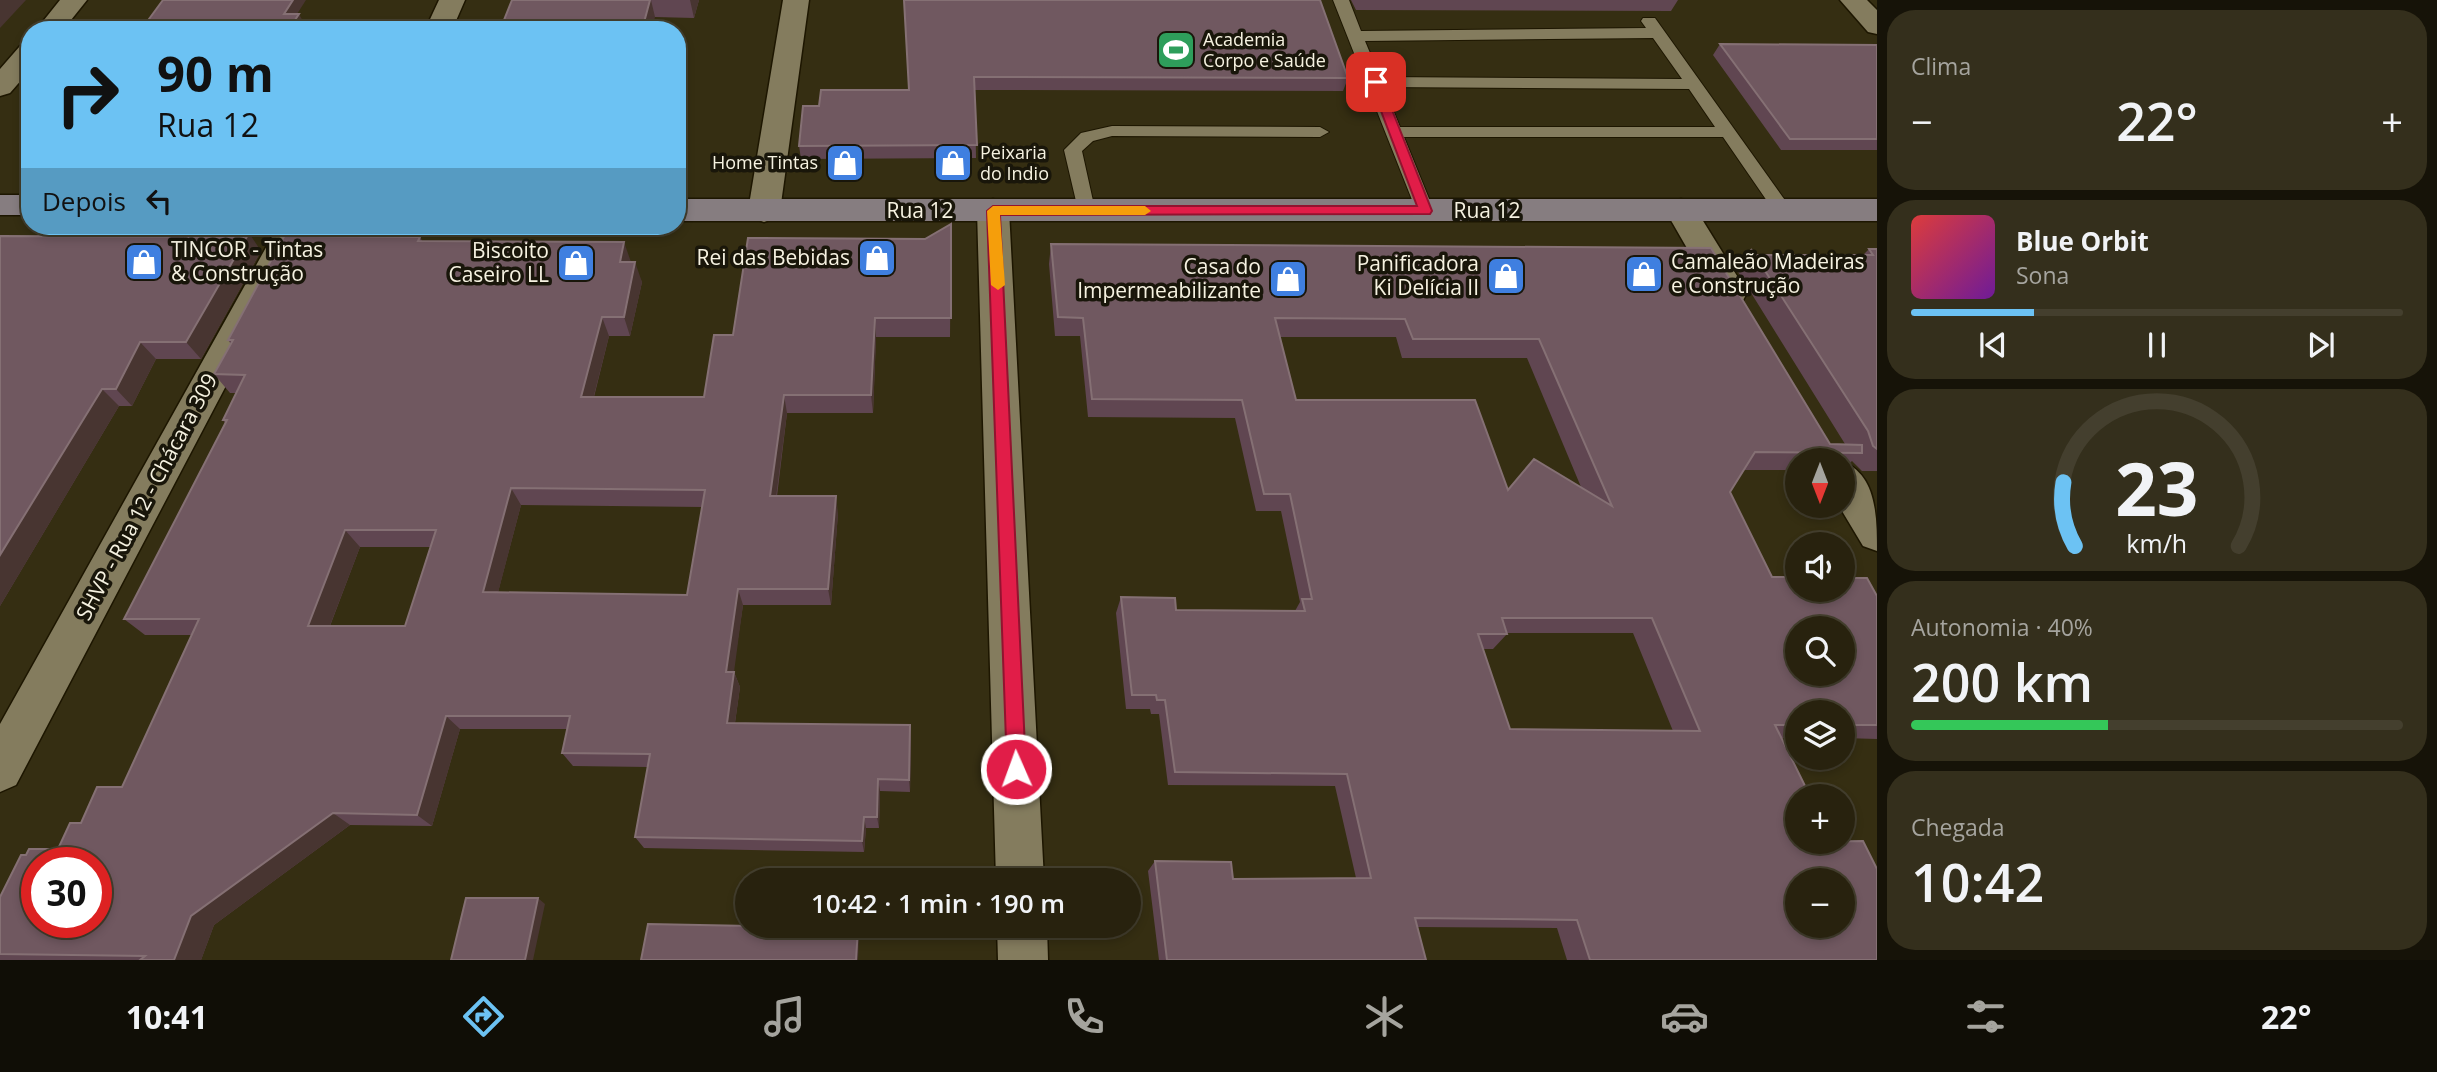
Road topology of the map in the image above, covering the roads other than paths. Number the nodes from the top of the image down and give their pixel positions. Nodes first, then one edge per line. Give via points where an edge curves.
1 (74, 0) edge
2 (452, 0) edge
3 (796, 0) edge
4 (1341, 0) edge
5 (1853, 0) edge
6 (1646, 18) dead end
7 (56, 21) edge
8 (442, 21) edge
9 (1877, 26) edge
10 (1658, 33) junction
11 (1356, 36) junction
12 (21, 62) edge
13 (1376, 82) junction
14 (1694, 84) junction
15 (0, 87) edge
16 (1321, 132) dead end
17 (1395, 132) junction
18 (1727, 132) junction
19 (0, 205) edge
20 (21, 205) edge
21 (686, 210) edge
22 (1783, 210) junction
23 (1877, 210) edge
24 (764, 211) junction
25 (993, 211) junction
26 (1086, 211) junction
27 (1425, 211) junction
28 (1681, 211) junction
29 (290, 235) edge
30 (1746, 319) edge
31 (1855, 498) edge
32 (1877, 534) edge
33 (0, 769) edge
34 (1020, 868) edge
35 (1022, 938) edge
36 (1023, 960) edge

1 - 7 street
2 - 8 street
3 - 24 street
4 - 11 lane
5 - 9 street
6 - 10 lane
10 - 11 lane
10 - 14 lane
11 - 13 lane
12 - 15 street
13 - 14 lane
13 - 17 lane
14 - 18 lane
16 - 26 lane via 1112,131 1087,137 1073,150
17 - 18 lane
17 - 27 lane
18 - 22 lane
19 - 20 street
21 - 24 street, Rua 12
22 - 23 street, Rua 12
22 - 28 street, Rua 12
24 - 25 street, Rua 12
25 - 26 street, Rua 12
25 - 34 street
26 - 27 street, Rua 12
27 - 28 street, Rua 12
28 - 30 street
29 - 33 street, SHVP - Rua 12 - Chácara 309
31 - 32 street
35 - 36 street

